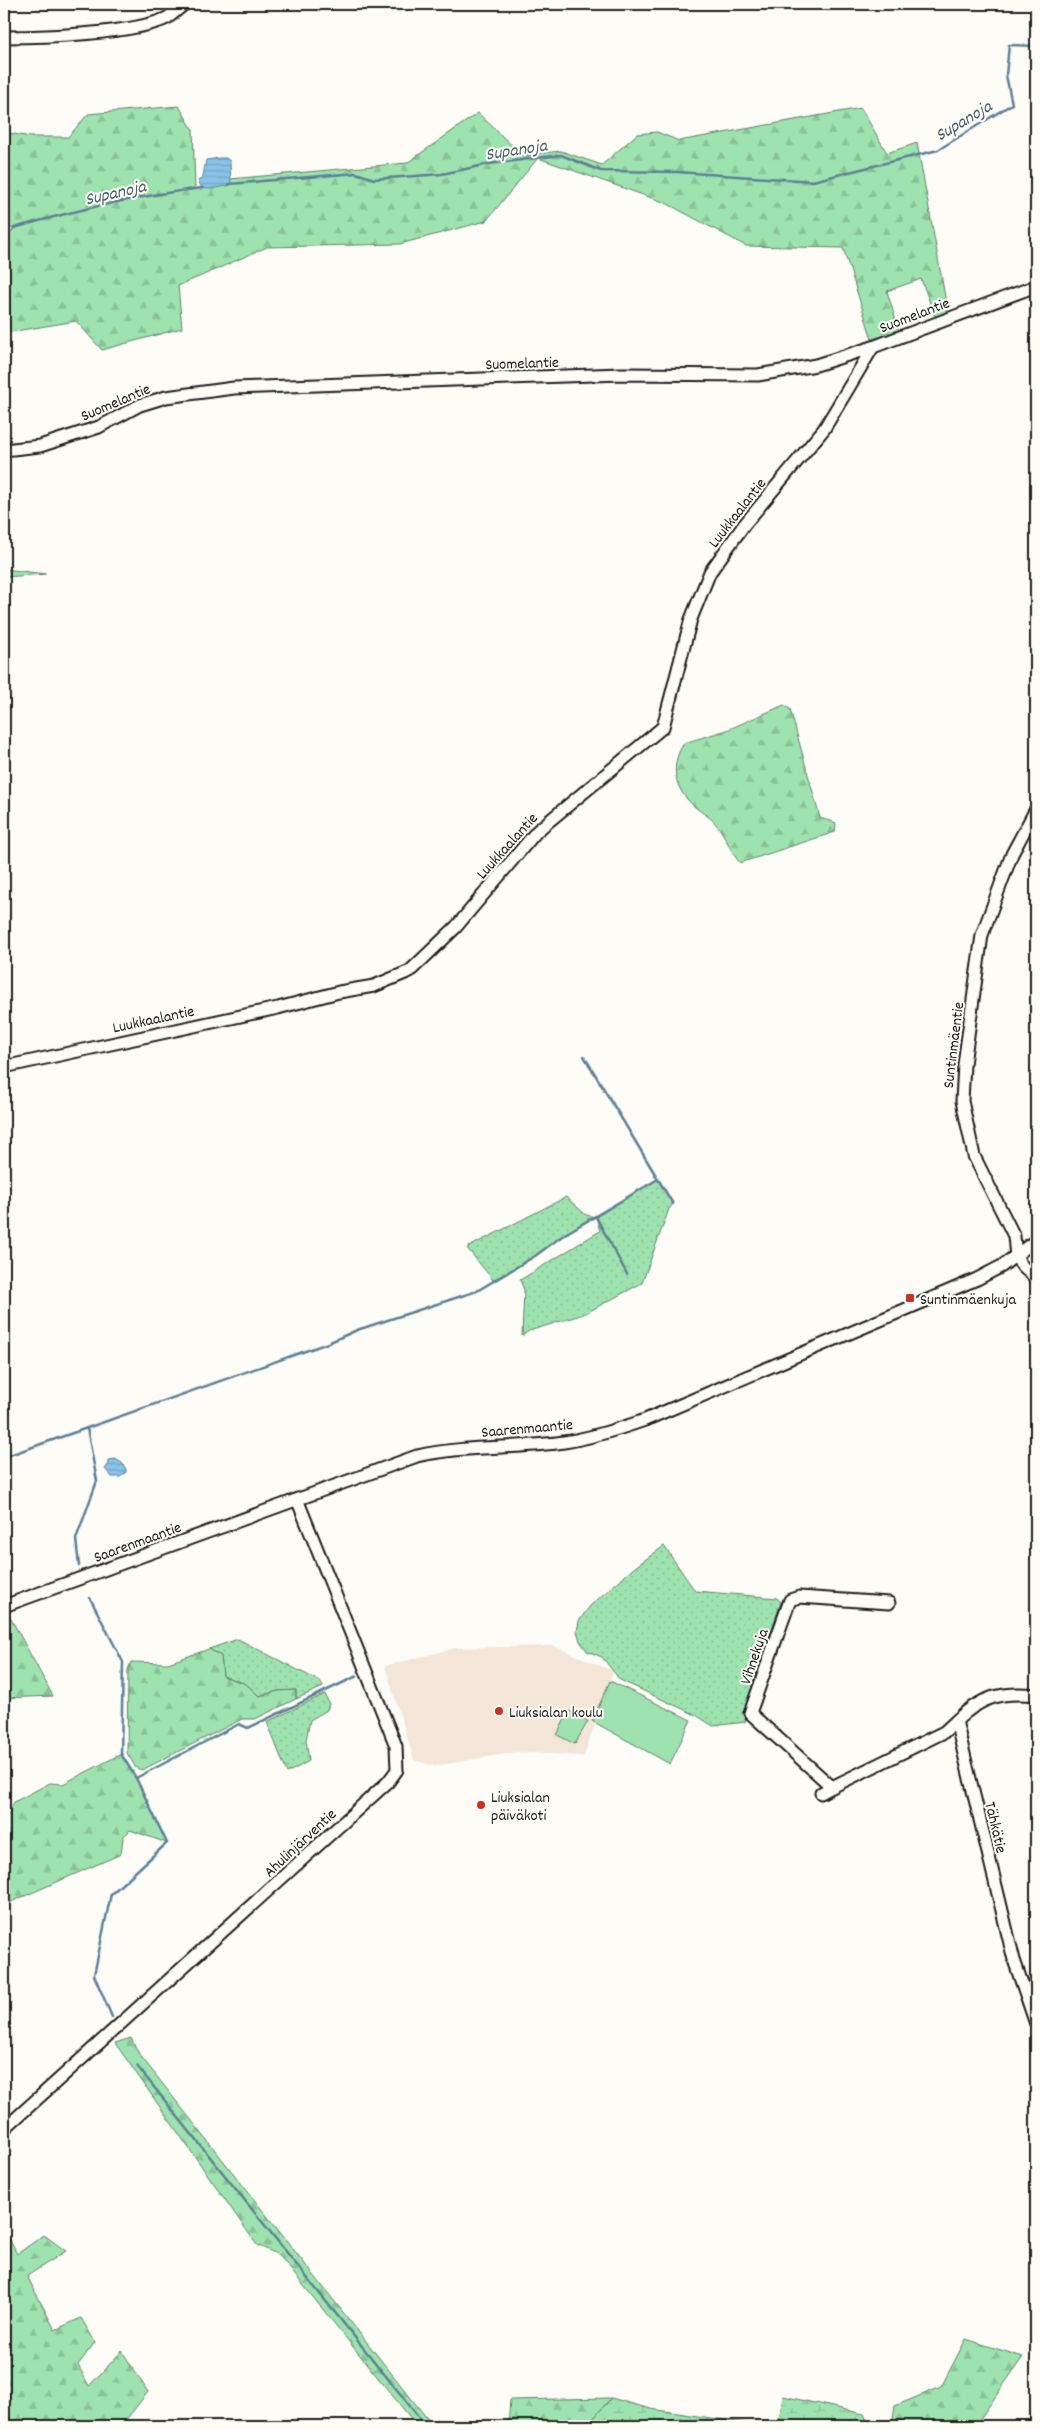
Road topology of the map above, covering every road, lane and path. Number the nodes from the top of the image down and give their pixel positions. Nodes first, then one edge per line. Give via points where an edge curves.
1 (185, 4) edge
2 (4, 37) edge
3 (1036, 286) edge
4 (873, 347) junction
5 (4, 450) edge
6 (1036, 810) edge
7 (4, 1068) edge
8 (1036, 1240) edge
9 (1016, 1256) junction
10 (1036, 1278) edge
11 (297, 1499) junction
12 (890, 1603) dead end
13 (4, 1606) edge
14 (1036, 1695) edge
15 (956, 1721) junction
16 (832, 1787) junction
17 (821, 1793) dead end
18 (1036, 2024) edge
19 (4, 2129) edge

1 - 2 street via 166,18 141,26
3 - 4 street, Suomelantie
4 - 5 street, Suomelantie via 816,365 758,375 620,374 234,388 166,397 140,405 99,427 40,446
4 - 7 street, Luukkaalantie via 824,429 744,525 710,572 691,619 663,726 537,831 456,927 410,971 374,986
6 - 9 street, Suntinmäentie via 1012,854 982,935 962,1092 974,1156 1014,1236
8 - 9 street, Saarenmaantie
9 - 10 street
9 - 11 street, Saarenmaantie via 977,1279 645,1420 564,1442 458,1448 416,1456
11 - 13 street, Saarenmaantie
11 - 19 street, Ahulinjärventie via 396,1746 397,1770 286,1876
12 - 16 street, Vihnekuja via 799,1596 790,1600 750,1713
14 - 15 street via 1000,1696 971,1706
15 - 16 street via 944,1732
15 - 18 street, Tähkätie via 1014,1960
16 - 17 street

